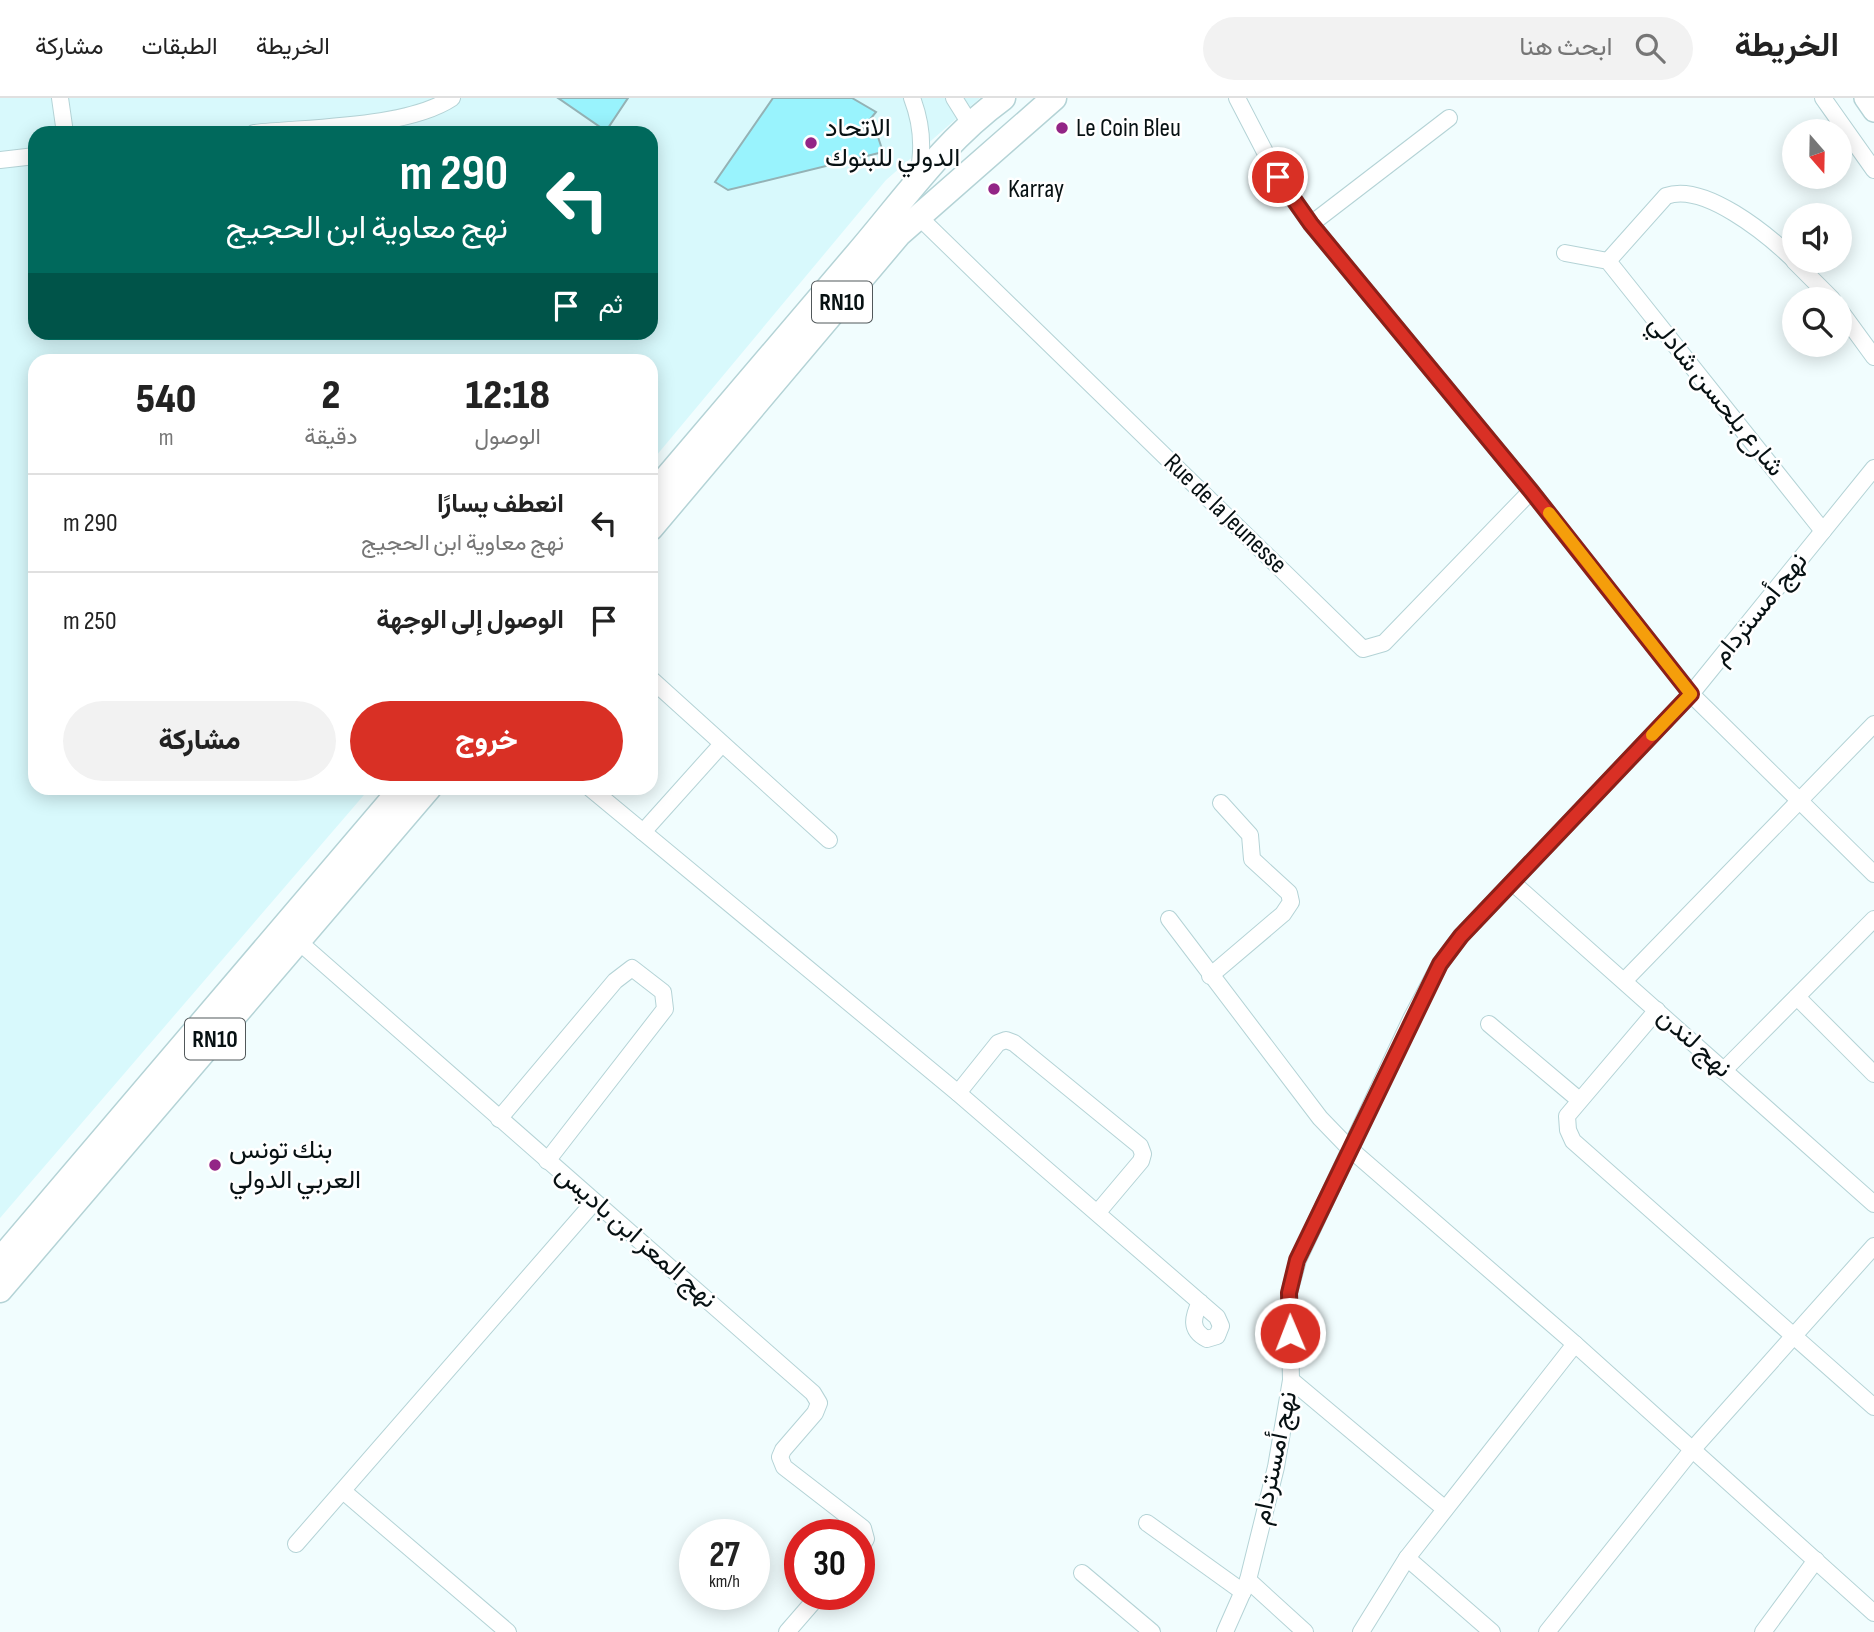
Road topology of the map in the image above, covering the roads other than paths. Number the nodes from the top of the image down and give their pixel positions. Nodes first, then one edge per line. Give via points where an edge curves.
1 (60, 98) edge
2 (452, 98) edge
3 (912, 98) edge
4 (954, 98) edge
5 (1003, 98) edge
6 (1054, 98) edge
7 (1237, 98) edge
8 (1823, 98) edge
9 (1865, 98) edge
10 (1874, 111) edge
11 (1449, 118) dead end
12 (970, 122) junction
13 (64, 126) edge
14 (318, 126) edge
15 (28, 157) edge
16 (0, 160) edge
17 (1874, 170) edge
18 (917, 178) junction
19 (919, 217) junction
20 (1311, 224) junction
21 (1782, 249) edge
22 (1565, 253) dead end
23 (1608, 261) junction
24 (1807, 273) edge
25 (1820, 287) edge
26 (1852, 327) edge
27 (1874, 357) edge
28 (1874, 468) edge
29 (658, 488) edge
30 (1531, 491) junction
31 (658, 520) edge
32 (1823, 531) junction
33 (658, 685) edge
34 (1691, 694) junction
35 (1874, 724) edge
36 (722, 744) junction
37 (396, 795) edge
38 (423, 795) edge
39 (598, 795) edge
40 (1800, 801) junction
41 (1221, 803) dead end
42 (643, 832) junction
43 (830, 840) dead end
44 (1874, 874) edge
45 (1513, 883) junction
46 (1169, 919) dead end
47 (1874, 919) edge
48 (298, 942) junction
49 (1210, 976) junction
50 (1625, 980) junction
51 (240, 993) junction
52 (1797, 997) junction
53 (1657, 1010) junction
54 (1489, 1024) dead end
55 (1723, 1071) junction
56 (1874, 1074) edge
57 (958, 1093) junction
58 (1578, 1099) junction
59 (499, 1119) junction
60 (1349, 1148) junction
61 (548, 1161) junction
62 (594, 1202) junction
63 (1874, 1204) edge
64 (1098, 1212) junction
65 (1874, 1246) edge
66 (0, 1260) edge
67 (0, 1290) edge
68 (1200, 1302) dead end
69 (1793, 1334) junction
70 (1576, 1344) junction
71 (1291, 1380) junction
72 (1874, 1407) edge
73 (1692, 1450) junction
74 (343, 1491) junction
75 (1445, 1509) junction
76 (851, 1519) edge
77 (1147, 1522) dead end
78 (296, 1544) dead end
79 (1407, 1558) junction
80 (1816, 1560) junction
81 (1082, 1573) dead end
82 (1246, 1586) junction
83 (806, 1610) edge
84 (1874, 1613) edge
85 (508, 1632) edge
86 (787, 1632) edge
87 (1152, 1632) edge
88 (1224, 1632) edge
89 (1305, 1632) edge
90 (1362, 1632) edge
91 (1492, 1632) edge
92 (1547, 1632) edge
93 (1763, 1632) edge

1 - 13 street
2 - 14 street via 410,116
3 - 18 street via 921,138
4 - 12 street
5 - 12 main road, RN10
6 - 19 main road, RN10
7 - 20 street via 1278,177
8 - 17 street
9 - 10 main road
11 - 20 street
12 - 18 main road, RN10
12 - 19 main road via 944,186
15 - 16 street
18 - 29 main road, RN10
19 - 30 street, Rue de la Jeunesse via 1363,649 1384,643
19 - 31 main road, RN10
20 - 30 street
21 - 23 street via 1733,213 1699,195 1677,191 1666,196
22 - 23 street
23 - 32 street, شارع بلحسن شادلي
24 - 25 street
26 - 27 street
28 - 32 street, نهج أمستردام
30 - 34 street
32 - 34 street, نهج أمستردام
33 - 36 street
34 - 40 street
34 - 45 street, نهج أمستردام
35 - 40 street
36 - 42 street
36 - 43 street
37 - 51 main road, RN10
38 - 48 main road, RN10
39 - 42 street
40 - 44 street
40 - 50 street
41 - 49 street via 1251,835 1252,859 1289,893 1291,902
42 - 57 street
45 - 50 street, نهج لندن
45 - 60 street, نهج أمستردام via 1440,964
46 - 49 street
47 - 52 street
48 - 51 main road, RN10
48 - 59 street, نهج المعز ابن باديس
49 - 60 street via 1320,1118
50 - 53 street, نهج لندن
51 - 66 main road, RN10
51 - 67 main road, RN10
52 - 55 street
52 - 56 street
53 - 55 street, نهج لندن
53 - 58 street
54 - 58 street
55 - 63 street, نهج لندن
57 - 64 street
57 - 64 street via 998,1043 1006,1040 1140,1146 1141,1161
58 - 69 street via 1566,1123 1573,1141
59 - 61 street, نهج المعز ابن باديس
59 - 61 street via 615,981 632,968 641,973 663,992 665,1009
60 - 70 street
60 - 71 street, نهج أمستردام via 1291,1279
61 - 62 street, نهج المعز ابن باديس
62 - 74 street
62 - 76 street, نهج المعز ابن باديس via 813,1393 819,1403 815,1413 780,1457 784,1467
64 - 68 street
65 - 69 street
69 - 72 street
69 - 73 street
70 - 73 street
70 - 75 street
71 - 75 street
71 - 82 street, نهج أمستردام via 1276,1467
73 - 80 street
73 - 92 street
74 - 78 street
74 - 85 street
75 - 79 street
77 - 82 street
79 - 90 street
79 - 91 street
80 - 84 street
80 - 93 street
81 - 87 street
82 - 88 street, نهج أمستردام
82 - 89 street
83 - 86 street

